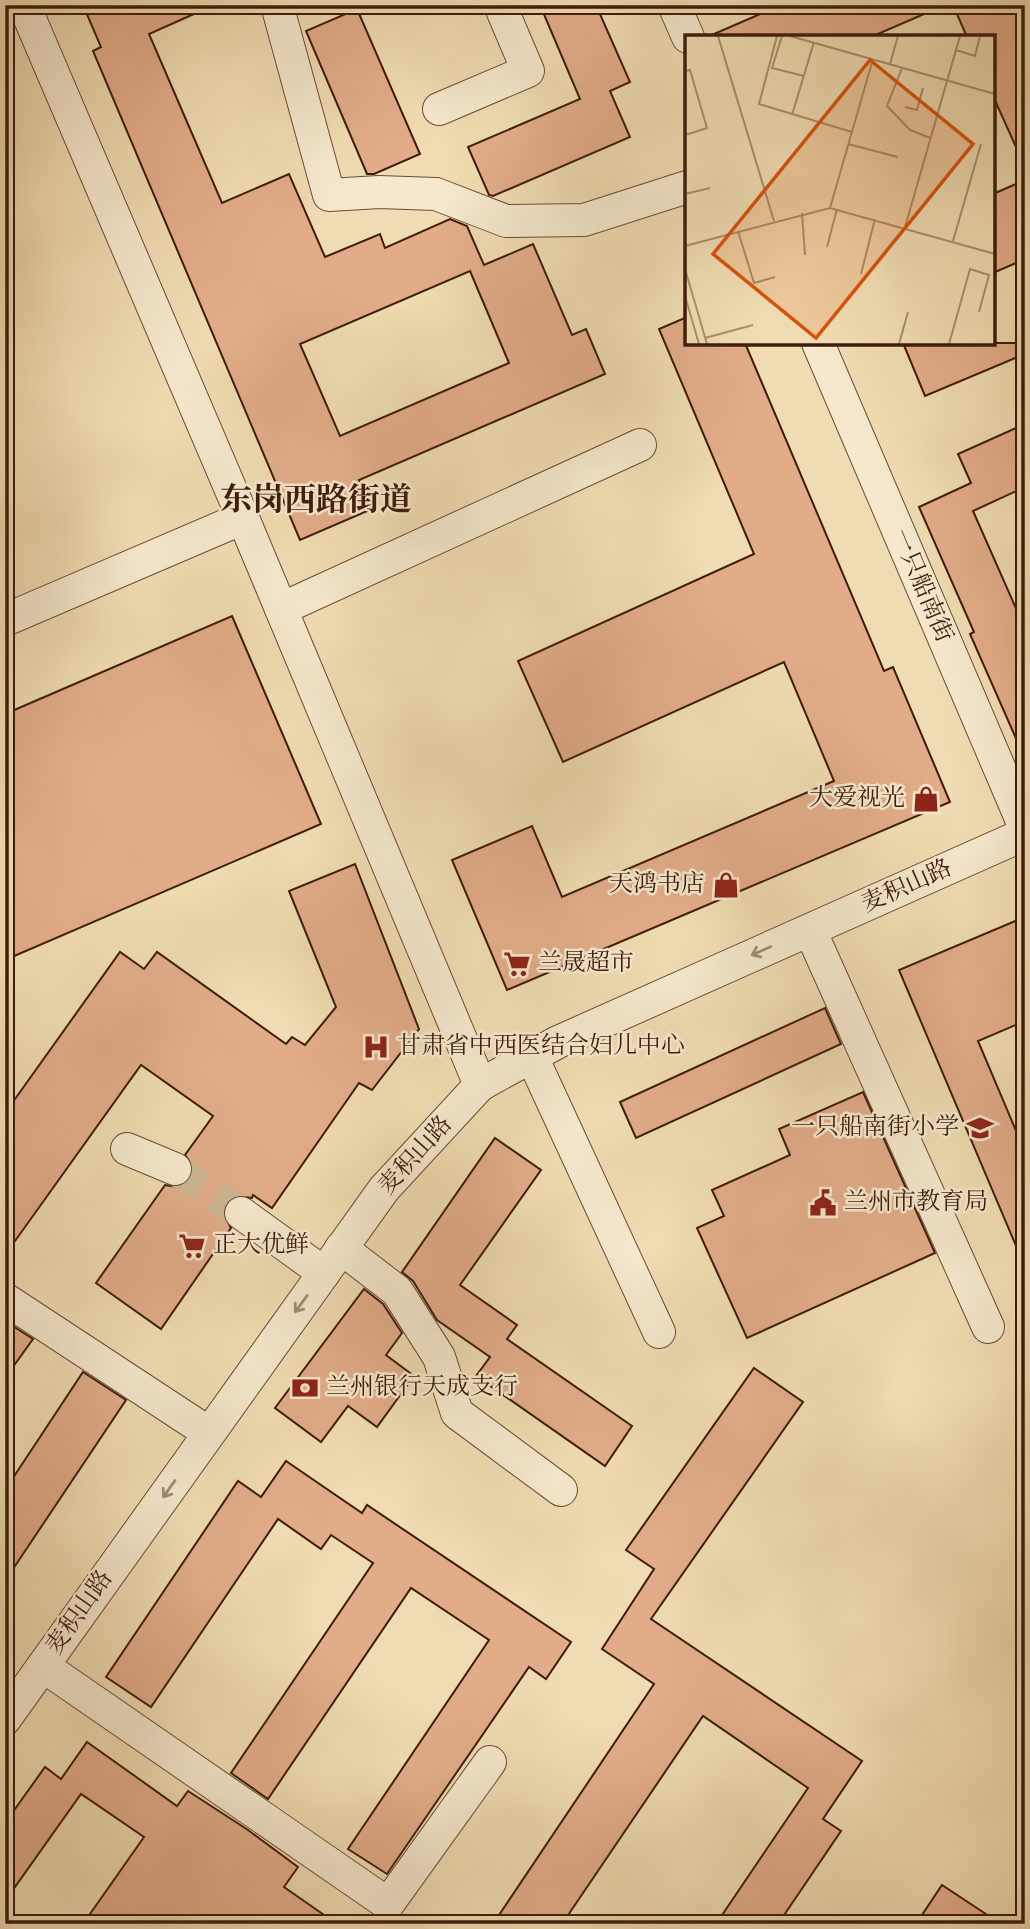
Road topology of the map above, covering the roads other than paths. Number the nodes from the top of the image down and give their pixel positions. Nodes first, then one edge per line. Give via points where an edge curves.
1 (24, 5) edge
2 (277, 5) edge
3 (500, 5) edge
4 (674, 5) edge
5 (687, 35) edge
6 (439, 109) dead end
7 (685, 188) edge
8 (819, 345) edge
9 (640, 445) dead end
10 (243, 518) junction
11 (281, 609) junction
12 (5, 620) edge
13 (1025, 828) edge
14 (1025, 834) edge
15 (810, 930) junction
16 (531, 1057) junction
17 (480, 1085) junction
18 (127, 1149) dead end
19 (175, 1169) tunnel mouth
20 (241, 1213) tunnel mouth
21 (332, 1261) junction
22 (5, 1299) edge
23 (988, 1327) dead end
24 (659, 1332) dead end
25 (209, 1433) junction
26 (561, 1490) dead end
27 (43, 1666) junction
28 (5, 1718) edge
29 (490, 1762) dead end

1 - 10 street
2 - 7 street via 329,195 436,194 506,221 584,220
3 - 6 street via 528,71
4 - 5 street
8 - 13 street, 一只船南街
9 - 11 street
10 - 11 street
10 - 12 street
11 - 17 street
14 - 15 street, 麦积山路
15 -> 16 street, 麦积山路
15 - 23 street
16 - 17 street, 麦积山路
16 - 24 street
17 - 21 street, 麦积山路 via 384,1189
18 - 19 street
20 - 21 street
21 -> 25 street, 麦积山路
21 - 26 street via 397,1290 439,1357 457,1413
22 - 25 street
25 -> 27 street, 麦积山路
27 - 28 street, 麦积山路
27 - 29 street via 388,1904

